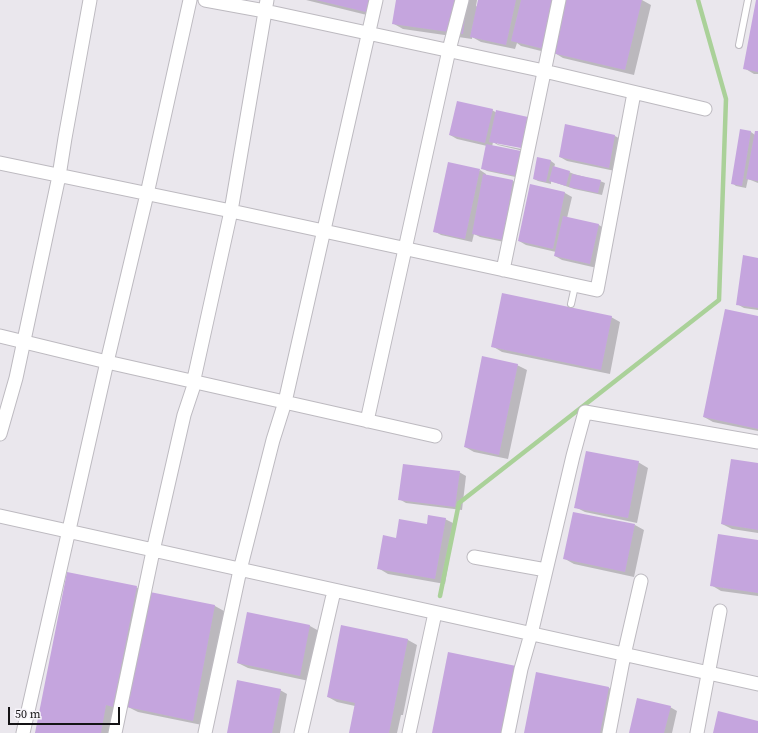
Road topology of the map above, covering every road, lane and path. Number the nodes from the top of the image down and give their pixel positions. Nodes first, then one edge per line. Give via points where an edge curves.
1 (90, 0) edge
2 (190, 0) edge
3 (205, 0) edge
4 (376, 0) edge
5 (462, 0) edge
6 (559, 0) edge
7 (748, 0) edge
8 (266, 6) edge
9 (368, 33) junction
10 (739, 45) dead end
11 (449, 50) junction
12 (544, 71) junction
13 (634, 93) junction
14 (705, 109) dead end
15 (0, 163) edge
16 (59, 176) junction
17 (147, 194) junction
18 (231, 211) junction
19 (324, 232) junction
20 (406, 250) junction
21 (503, 270) junction
22 (575, 286) junction
23 (571, 304) dead end
24 (0, 336) edge
25 (24, 341) junction
26 (107, 362) junction
27 (195, 382) junction
28 (285, 402) junction
29 (367, 421) junction
30 (0, 434) edge
31 (435, 436) dead end
32 (758, 442) edge
33 (0, 516) edge
34 (68, 532) junction
35 (153, 551) junction
36 (474, 557) dead end
37 (240, 570) junction
38 (546, 570) junction
39 (641, 582) dead end
40 (334, 591) junction
41 (720, 611) dead end
42 (435, 613) junction
43 (531, 634) junction
44 (624, 655) junction
45 (708, 673) junction
46 (758, 684) edge
47 (23, 733) edge
48 (115, 733) edge
49 (205, 733) edge
50 (301, 733) edge
51 (409, 733) edge
52 (508, 733) edge
53 (608, 733) edge
54 (697, 733) edge

1 - 16 street
2 - 17 street
3 - 8 street
4 - 9 street
5 - 11 street
6 - 12 street
7 - 10 lane
8 - 9 street
8 - 18 street
9 - 11 street
9 - 19 street
11 - 12 street
11 - 20 street
12 - 13 street
12 - 21 street
13 - 14 street
13 - 22 street via 597,290
15 - 16 street
16 - 17 street
16 - 25 street
17 - 18 street
17 - 26 street
18 - 19 street
18 - 27 street
19 - 20 street
19 - 28 street
20 - 21 street
20 - 29 street
21 - 22 street
22 - 23 lane
24 - 25 street
25 - 26 street
25 - 30 street
26 - 27 street
26 - 34 street
27 - 28 street
27 - 35 street via 184,415
28 - 29 street
28 - 37 street
29 - 31 street
32 - 38 street via 585,412
33 - 34 street
34 - 35 street
34 - 47 street
35 - 37 street
35 - 48 street
36 - 38 street
37 - 40 street
37 - 49 street
38 - 43 street
39 - 44 street
40 - 42 street
40 - 50 street
41 - 45 street
42 - 43 street
42 - 51 street
43 - 44 street
43 - 52 street
44 - 45 street
44 - 53 street
45 - 46 street
45 - 54 street

